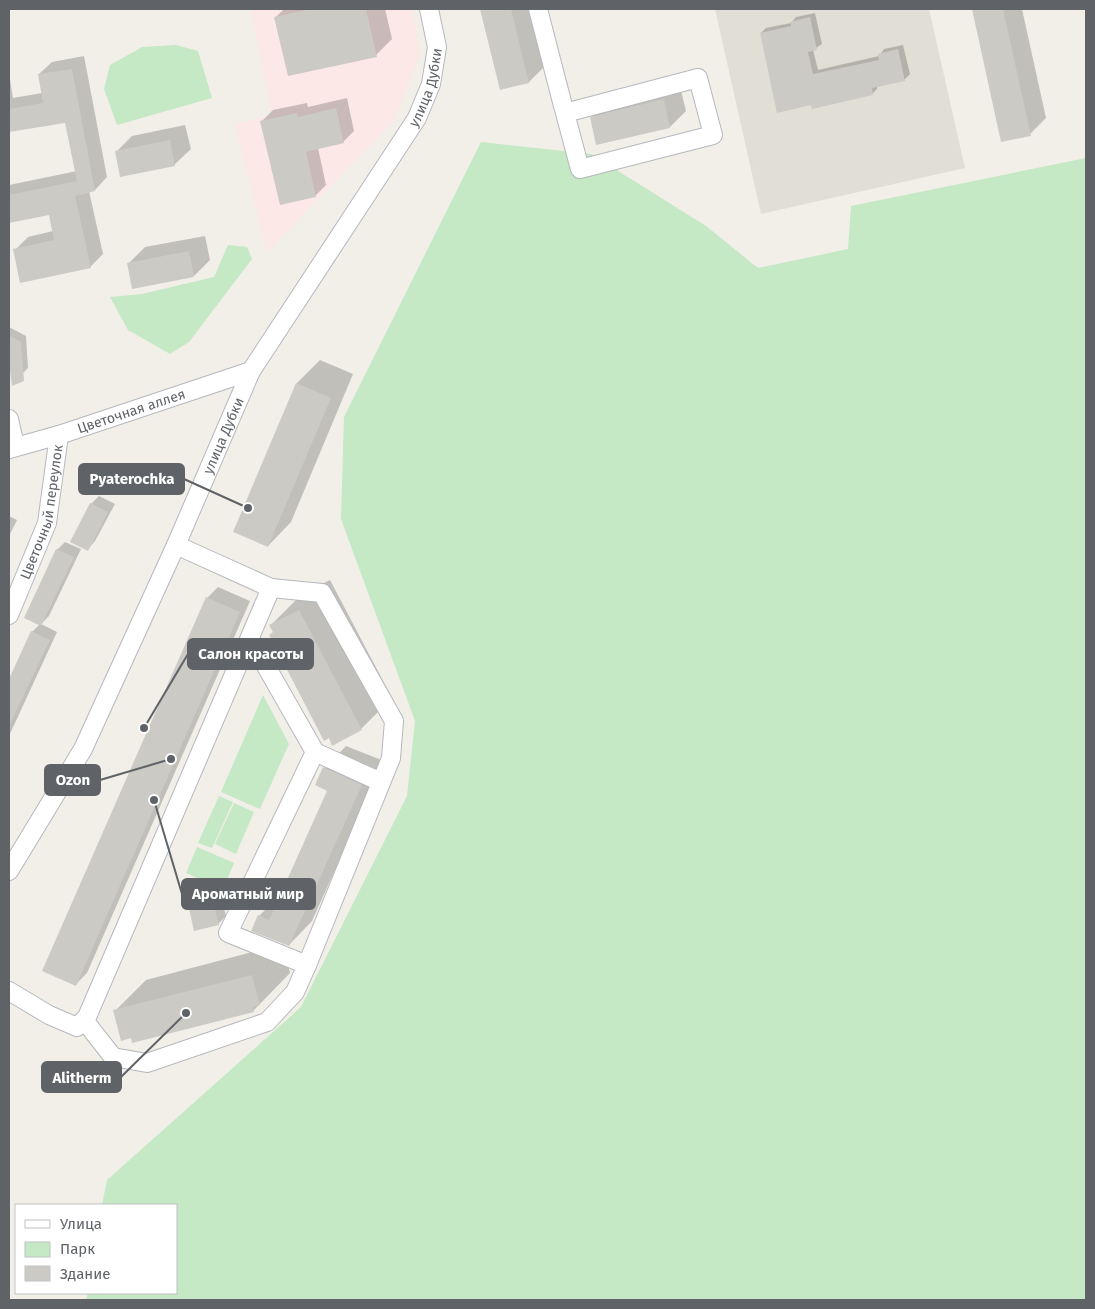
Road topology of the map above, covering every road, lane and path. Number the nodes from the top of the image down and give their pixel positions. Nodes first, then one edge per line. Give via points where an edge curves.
1 (428, 9) edge
2 (538, 9) edge
3 (565, 113) junction
4 (251, 371) junction
5 (9, 418) edge
6 (58, 435) junction
7 (12, 447) edge
8 (176, 545) junction
9 (271, 588) junction
10 (9, 615) edge
11 (250, 638) junction
12 (315, 752) junction
13 (381, 782) junction
14 (9, 871) edge
15 (307, 965) junction
16 (9, 991) edge
17 (84, 1020) junction

1 - 4 street, улица Дубки via 437,47 431,84 417,118
2 - 3 street
3 - 3 street via 698,78 713,135 580,169
4 - 6 street, Цветочная аллея
4 - 8 street, улица Дубки
5 - 7 street
6 - 7 street, Цветочная аллея
6 - 10 street, Цветочный переулок via 47,523
8 - 9 street
8 - 14 street, улица Дубки via 83,750
9 - 11 street
9 - 13 street via 322,593 394,720 391,758
11 - 12 street
11 - 17 street
12 - 13 street
12 - 15 street via 228,932
13 - 15 street
15 - 17 street via 295,992 266,1022 147,1063 113,1057
16 - 17 street via 77,1027

